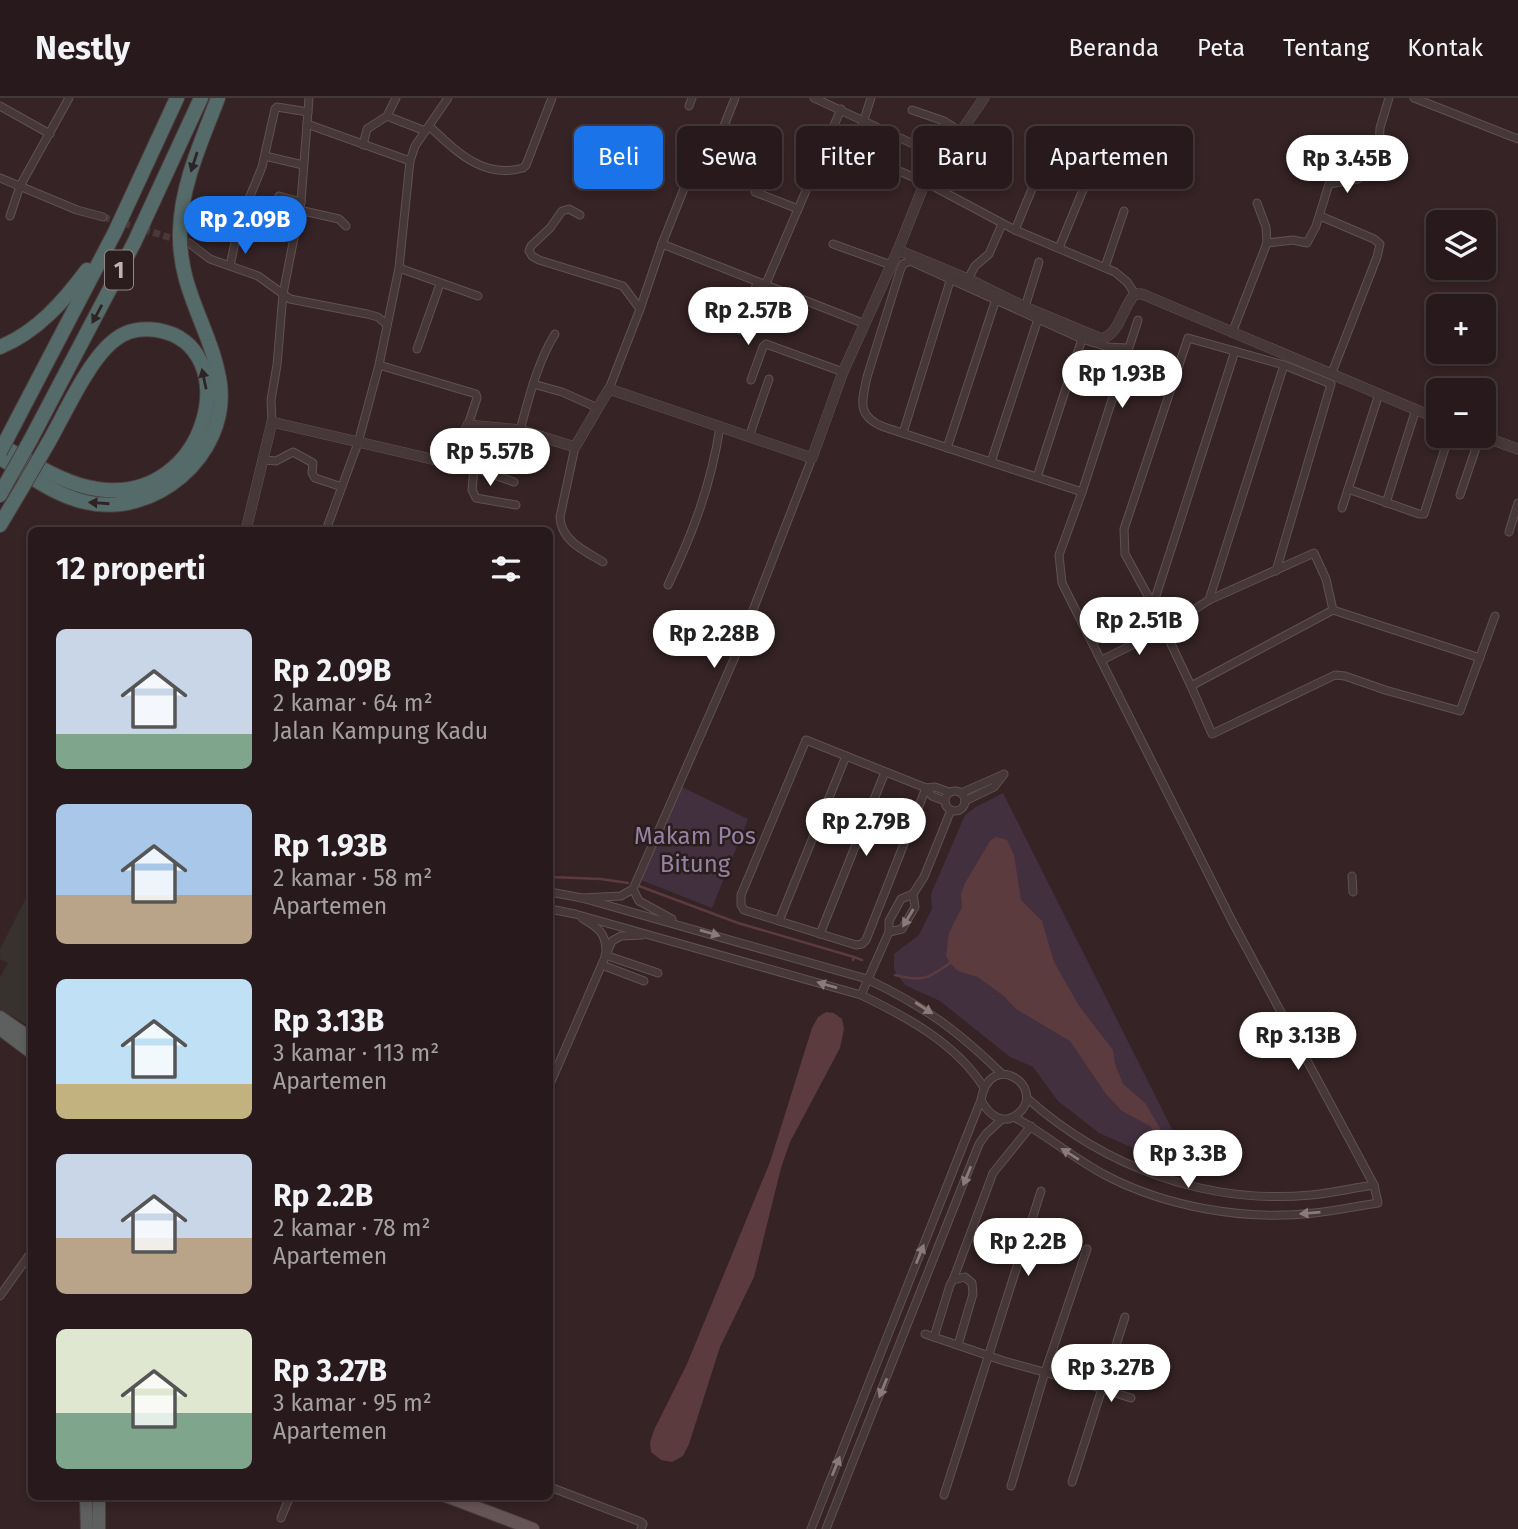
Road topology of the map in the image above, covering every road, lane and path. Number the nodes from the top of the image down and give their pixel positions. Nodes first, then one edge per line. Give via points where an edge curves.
1 (69, 98) edge
2 (177, 98) edge
3 (201, 98) edge
4 (218, 98) edge
5 (309, 98) edge
6 (396, 98) edge
7 (448, 98) edge
8 (552, 98) edge
9 (735, 98) edge
10 (814, 98) edge
11 (871, 98) edge
12 (984, 98) edge
13 (1389, 98) edge
14 (1414, 98) edge
15 (0, 106) edge
16 (841, 109) junction
17 (912, 110) dead end
18 (308, 112) junction
19 (387, 116) junction
20 (864, 120) junction
21 (307, 124) junction
22 (723, 126) edge
23 (951, 126) edge
24 (965, 126) edge
25 (427, 128) junction
26 (50, 134) junction
27 (1518, 139) edge
28 (913, 144) edge
29 (363, 145) junction
30 (265, 156) junction
31 (410, 161) junction
32 (303, 164) junction
33 (913, 177) edge
34 (0, 178) edge
35 (20, 186) junction
36 (684, 189) edge
37 (922, 189) edge
38 (938, 189) edge
39 (1032, 189) edge
40 (1083, 189) edge
41 (755, 192) dead end
42 (279, 196) dead end
43 (1257, 203) dead end
44 (300, 206) junction
45 (798, 209) junction
46 (1124, 211) dead end
47 (580, 215) dead end
48 (10, 216) dead end
49 (1320, 216) junction
50 (103, 217) tunnel mouth
51 (1002, 224) junction
52 (346, 226) dead end
53 (1015, 230) junction
54 (115, 232) junction
55 (189, 243) tunnel mouth
56 (1267, 243) junction
57 (662, 244) junction
58 (833, 244) dead end
59 (1059, 248) junction
60 (898, 250) junction
61 (1039, 262) dead end
62 (891, 265) junction
63 (230, 266) junction
64 (1105, 267) junction
65 (399, 268) junction
66 (951, 278) junction
67 (968, 279) junction
68 (440, 284) junction
69 (761, 284) junction
70 (1135, 294) junction
71 (283, 295) junction
72 (478, 296) dead end
73 (996, 299) junction
74 (1025, 307) junction
75 (640, 309) junction
76 (1038, 318) junction
77 (1138, 320) dead end
78 (865, 324) junction
79 (387, 325) junction
80 (740, 330) dead end
81 (555, 334) dead end
82 (1232, 334) junction
83 (1082, 339) junction
84 (7, 344) edge
85 (1127, 348) junction
86 (417, 349) dead end
87 (1235, 351) junction
88 (0, 352) edge
89 (379, 365) junction
90 (1284, 365) junction
91 (843, 372) junction
92 (1331, 375) junction
93 (769, 379) dead end
94 (751, 380) dead end
95 (533, 384) junction
96 (609, 389) junction
97 (1379, 394) junction
98 (598, 408) junction
99 (1416, 409) junction
100 (1426, 414) edge
101 (272, 422) junction
102 (468, 425) junction
103 (720, 428) junction
104 (520, 430) junction
105 (903, 433) junction
106 (749, 437) junction
107 (1496, 441) edge
108 (358, 443) junction
109 (0, 445) edge
110 (575, 447) junction
111 (947, 448) junction
112 (1445, 448) edge
113 (1477, 448) edge
114 (1518, 449) edge
115 (0, 452) edge
116 (0, 458) edge
117 (812, 458) junction
118 (264, 460) junction
119 (991, 462) junction
120 (453, 464) junction
121 (474, 468) junction
122 (1037, 477) junction
123 (514, 482) dead end
124 (342, 487) junction
125 (4, 489) edge
126 (1348, 489) junction
127 (1082, 492) junction
128 (1460, 495) dead end
129 (1386, 503) junction
130 (1518, 503) edge
131 (516, 505) dead end
132 (1342, 508) dead end
133 (0, 524) edge
134 (247, 527) edge
135 (327, 527) edge
136 (1509, 532) dead end
137 (603, 562) dead end
138 (1276, 571) junction
139 (668, 585) dead end
140 (1209, 600) junction
141 (1153, 605) junction
142 (1333, 610) junction
143 (1495, 616) dead end
144 (1164, 629) junction
145 (1480, 658) junction
146 (1102, 660) junction
147 (1191, 686) junction
148 (846, 756) junction
149 (886, 772) junction
150 (926, 788) junction
151 (949, 792) junction
152 (961, 793) junction
153 (945, 801) junction
154 (965, 801) junction
155 (951, 810) junction
156 (1352, 876) dead end
157 (633, 889) junction
158 (1353, 892) dead end
159 (553, 893) edge
160 (913, 894) junction
161 (582, 898) junction
162 (553, 910) edge
163 (576, 914) junction
164 (779, 921) junction
165 (685, 926) junction
166 (889, 933) junction
167 (820, 934) junction
168 (651, 935) junction
169 (606, 955) junction
170 (602, 965) junction
171 (658, 972) dead end
172 (867, 979) junction
173 (644, 981) dead end
174 (861, 995) junction
175 (0, 1017) edge
176 (0, 1029) edge
177 (28, 1036) edge
178 (28, 1050) edge
179 (1002, 1074) junction
180 (553, 1077) edge
181 (984, 1086) junction
182 (1027, 1098) junction
183 (981, 1100) junction
184 (1014, 1117) junction
185 (1002, 1119) junction
186 (1031, 1126) junction
187 (1374, 1185) junction
188 (1041, 1191) dead end
189 (932, 1224) junction
190 (945, 1229) junction
191 (1087, 1249) dead end
192 (28, 1257) edge
193 (953, 1280) junction
194 (0, 1296) edge
195 (1125, 1317) dead end
196 (925, 1334) dead end
197 (934, 1337) junction
198 (958, 1345) junction
199 (989, 1356) junction
200 (1045, 1372) junction
201 (1101, 1388) junction
202 (1131, 1398) dead end
203 (858, 1411) junction
204 (871, 1417) junction
205 (1072, 1482) dead end
206 (1011, 1486) dead end
207 (553, 1487) edge
208 (944, 1495) dead end
209 (86, 1500) edge
210 (99, 1500) edge
211 (288, 1500) edge
212 (455, 1500) edge
213 (281, 1518) dead end
214 (509, 1524) edge
215 (87, 1529) edge
216 (99, 1529) edge
217 (533, 1529) edge
218 (641, 1529) edge
219 (811, 1529) edge
220 (827, 1529) edge

1 - 26 street
2 - 54 highway, 1
3 -> 125 highway, 1, bridge via 134,243
4 -> 116 highway via 188,182 180,229 187,290 215,361 220,387 214,431 199,460 152,496 118,504 74,498
5 - 18 street
6 - 19 street
7 - 25 street
8 - 25 street via 526,165 510,172 474,164
9 - 22 street
10 - 16 street
11 - 20 street
12 - 24 street
13 - 49 street via 1374,168 1358,179 1329,184
14 - 27 street
15 - 26 street
16 - 20 street
16 - 45 street
17 - 23 street
18 - 21 street
18 - 30 street via 275,109
19 - 25 street
19 - 29 street via 369,125
20 - 28 street
20 - 33 street via 854,151
21 - 29 street
21 - 32 street
25 - 31 street
26 - 35 street
29 - 31 street
30 - 32 street
30 - 63 street via 241,216
31 - 65 street
32 - 44 street
34 - 35 street
35 - 48 street
35 - 50 street
36 - 57 street
37 - 60 street
38 - 51 street
39 - 53 street
40 - 59 street
41 - 45 street
42 - 44 street
43 - 56 street
44 - 52 street via 339,219
44 - 71 street
45 - 69 street
46 - 64 street
47 - 75 street via 562,211 531,246 530,254 623,286
49 - 56 street via 1307,243
49 - 92 street via 1380,244
51 - 53 street
51 - 67 street via 989,254
53 - 59 street
54 - 84 highway via 50,314
54 - 115 highway, 1, bridge
55 - 63 street via 209,259
56 - 82 street
57 - 69 street
57 - 75 street
58 - 62 street
59 - 64 street
60 - 62 street
60 - 67 street
61 - 74 street
62 - 78 street
63 - 71 street via 258,276
64 - 70 street via 1122,277
65 - 68 street
65 - 79 street
66 - 73 street
66 - 105 street
66 - 105 street via 910,261 903,264 867,377 863,405 868,419
67 - 74 street
68 - 72 street
68 - 86 street
69 - 78 street
69 - 80 street
70 - 74 street via 1112,333 1102,339
70 - 82 street
71 - 79 street via 373,316
71 - 101 street
73 - 76 street
73 - 111 street
75 - 96 street
76 - 83 street
76 - 119 street
77 - 85 street
78 - 91 street
79 - 89 street
81 - 95 street
82 - 92 street
83 - 85 street
83 - 122 street
84 - 88 highway
85 - 127 street
87 - 90 street
87 - 141 street
87 - 141 street via 1186,340 1124,529 1125,554
89 - 102 street via 476,394
89 - 108 street
90 - 138 street via 1331,384
90 - 140 street
91 - 94 street via 766,344
91 - 117 street
92 - 97 street
93 - 106 street
95 - 98 street
95 - 104 street
96 - 98 street
96 - 103 street
97 - 99 street
97 - 126 street
98 - 110 street
99 - 100 street
99 - 129 street
101 - 108 street
101 - 118 street
102 - 104 street
102 - 120 street
103 - 106 street
103 - 139 street via 706,493
104 - 110 street
105 - 111 street
106 - 117 street
107 - 114 street
108 - 120 street
108 - 124 street
109 -> 133 highway, bridge via 50,472 97,489 125,490 150,483 175,468 203,422 207,405 201,363 192,348 167,331 137,330 118,337 94,363 47,446 22,488
110 - 137 street via 560,527 574,544
111 - 119 street
112 - 129 street via 1423,514
113 - 128 street
117 - 157 street via 734,659
118 - 124 street via 276,461 293,453 313,463 315,478
118 - 134 street
119 - 122 street
120 - 121 street
121 - 123 street
121 - 131 street via 473,496
122 - 127 street
124 - 135 street
126 - 129 street
126 - 132 street
127 - 146 street via 1059,555 1059,571
130 - 136 street
138 - 140 street
138 - 142 street via 1314,553
140 - 144 street
141 - 144 street
142 - 145 street
142 - 147 street
143 - 145 street
144 - 146 street
144 - 147 street
145 - 147 street via 1461,710 1335,675 1212,734
146 - 187 street via 1232,921
148 - 149 street
148 - 164 street
148 - 164 street via 806,740 741,895 744,910
149 - 150 street
149 - 167 street
150 - 151 street
150 - 153 street
150 - 167 street via 866,940 856,945
151 - 152 street
151 - 153 street
152 - 154 street
152 - 154 street via 1004,774 994,787
153 - 155 street
154 - 155 street via 960,809
155 - 160 street
156 - 158 street
157 - 161 street via 621,896
157 - 165 street via 639,901
159 - 161 street
160 - 166 street via 901,899 889,920
160 -> 166 street via 915,906 902,929
161 - 165 street
162 - 163 street
163 - 168 street
163 - 169 street via 600,929 606,939
164 - 167 street
165 -> 172 street
166 - 172 street
168 - 169 street via 616,938
174 -> 168 street
169 - 170 street
169 - 171 street
170 - 173 street
170 - 180 street
172 - 174 street
172 -> 179 street via 938,1017
174 - 181 street via 928,1032
175 - 177 highway
176 - 178 highway
179 - 181 street
179 - 182 street via 1022,1083
181 - 183 street
182 - 184 street
182 - 187 street via 1077,1138 1114,1159 1193,1186 1275,1196
183 - 185 street via 988,1113
183 - 189 street
184 - 185 street
184 - 186 street
185 -> 190 street via 979,1144
187 -> 186 street via 1378,1203 1312,1213 1230,1212 1150,1194 1106,1176
186 - 193 street via 993,1173
188 - 199 street
189 - 190 street
203 -> 189 street
190 -> 204 street
191 - 200 street
192 - 194 street
193 - 197 street
193 - 198 street via 965,1277 973,1287
195 - 201 street
196 - 197 street
197 - 198 street
198 - 199 street
199 - 200 street
199 - 208 street
200 - 201 street
200 - 206 street
201 - 202 street
201 - 205 street
203 - 204 street
219 -> 203 street
204 - 220 street
207 - 218 street via 641,1522
209 - 215 highway
210 - 216 highway
211 - 213 street
212 - 214 main road
214 - 217 main road

